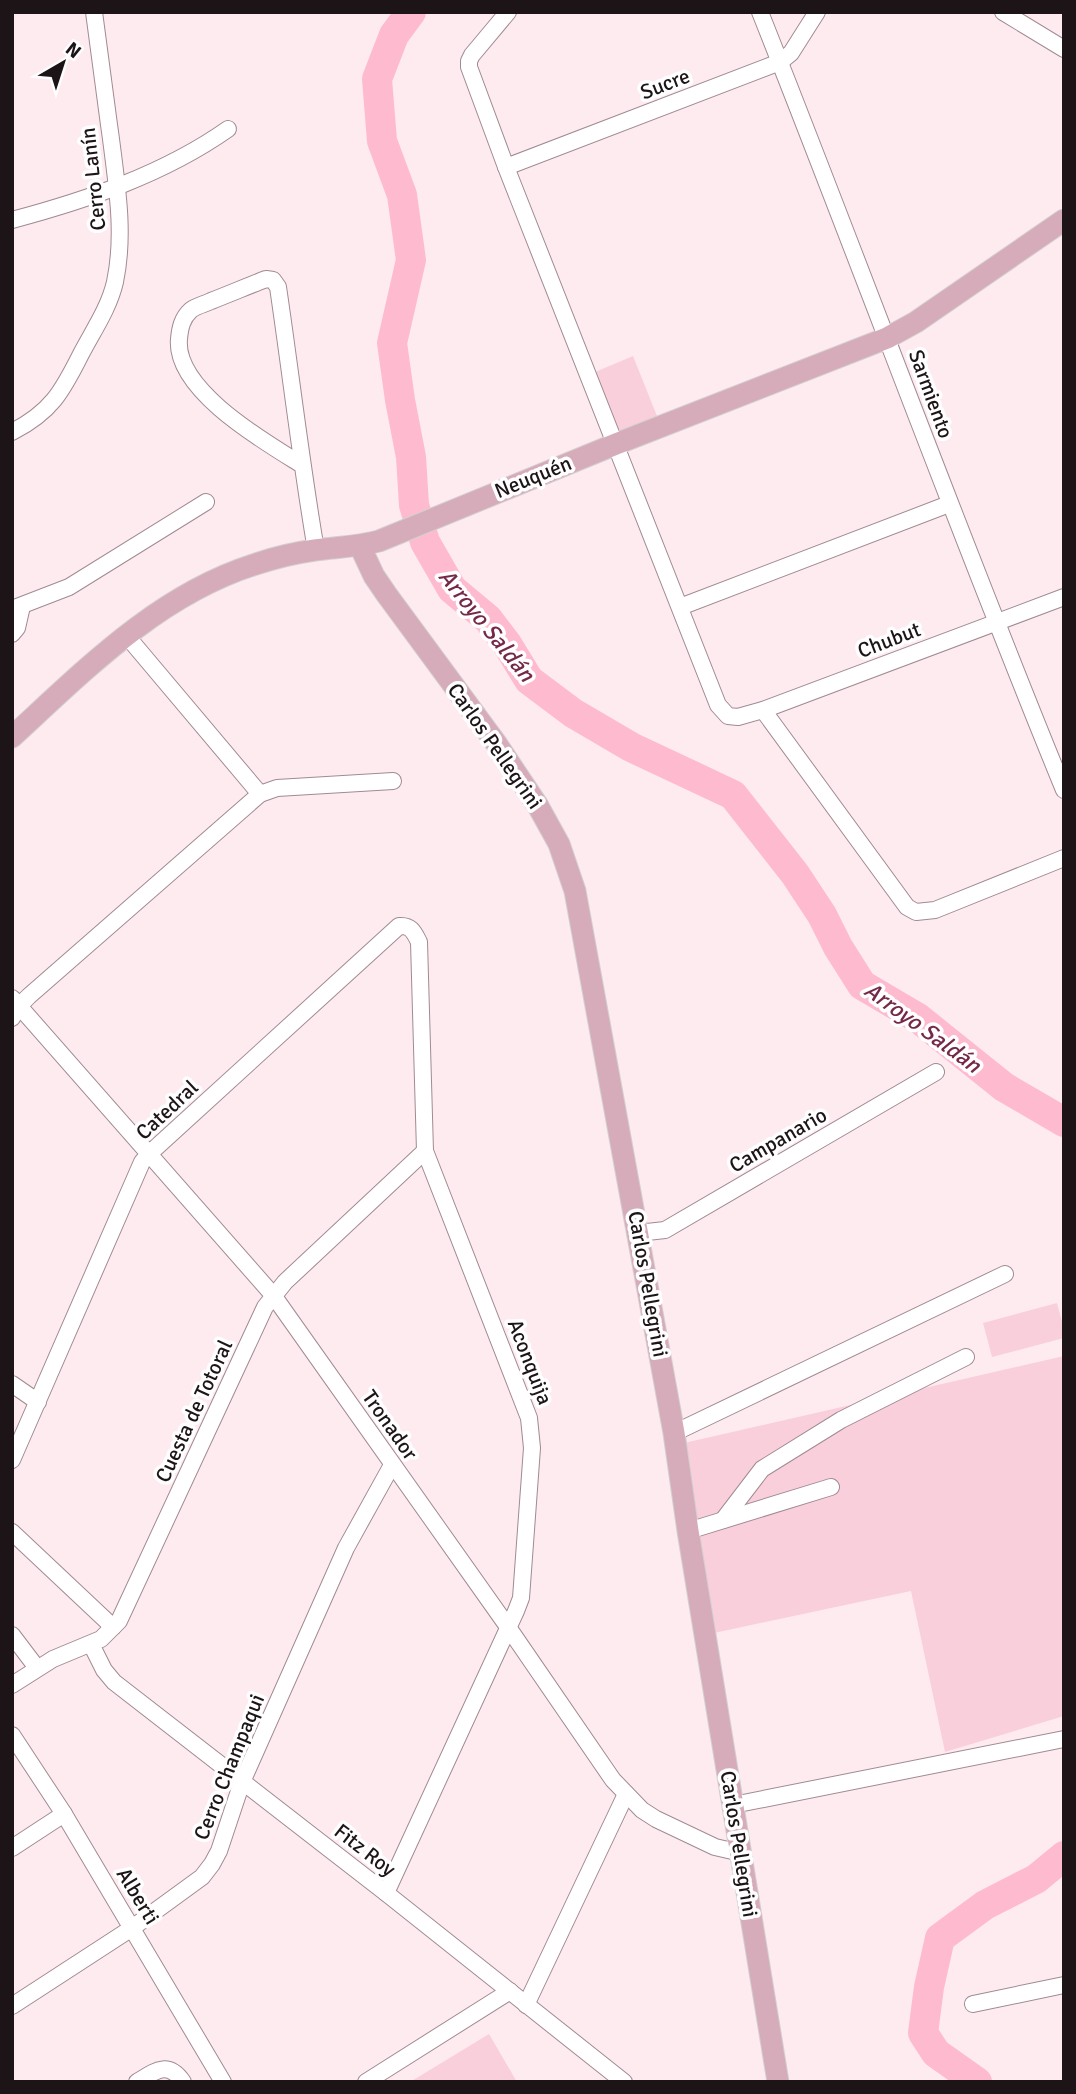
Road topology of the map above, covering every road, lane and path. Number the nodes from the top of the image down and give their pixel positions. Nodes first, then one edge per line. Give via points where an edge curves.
1 (94, 12) edge
2 (508, 12) edge
3 (760, 12) edge
4 (817, 12) edge
5 (1003, 12) edge
6 (1064, 49) edge
7 (780, 62) junction
8 (228, 129) dead end
9 (506, 167) junction
10 (117, 187) junction
11 (12, 220) edge
12 (1064, 220) edge
13 (887, 338) junction
14 (12, 432) edge
15 (616, 444) junction
16 (302, 465) junction
17 (206, 502) dead end
18 (949, 504) junction
19 (360, 546) junction
20 (316, 550) junction
21 (1064, 597) edge
22 (680, 607) junction
23 (17, 608) edge
24 (995, 623) junction
25 (12, 634) edge
26 (127, 635) junction
27 (763, 710) junction
28 (12, 737) edge
29 (393, 781) dead end
30 (1064, 790) edge
31 (260, 794) junction
32 (1064, 858) edge
33 (399, 926) joint
34 (15, 1008) edge
35 (936, 1072) dead end
36 (425, 1151) junction
37 (150, 1153) junction
38 (638, 1233) junction
39 (1005, 1274) dead end
40 (273, 1295) junction
41 (966, 1357) dead end
42 (12, 1384) edge
43 (38, 1402) junction
44 (674, 1433) junction
45 (12, 1460) edge
46 (392, 1465) junction
47 (831, 1487) dead end
48 (723, 1520) junction
49 (688, 1531) junction
50 (12, 1532) edge
51 (113, 1627) junction
52 (508, 1627) junction
53 (12, 1635) edge
54 (91, 1644) junction
55 (37, 1668) junction
56 (12, 1685) edge
57 (12, 1735) edge
58 (1064, 1739) edge
59 (242, 1782) junction
60 (626, 1794) junction
61 (733, 1805) junction
62 (64, 1814) junction
63 (12, 1848) edge
64 (741, 1853) junction
65 (386, 1893) junction
66 (132, 1928) junction
67 (1064, 1985) edge
68 (509, 1991) junction
69 (973, 2004) dead end
70 (526, 2005) junction
71 (12, 2007) edge
72 (603, 2076) edge
73 (137, 2082) edge
74 (183, 2082) edge
75 (223, 2082) edge
76 (366, 2082) edge
77 (624, 2082) edge
78 (778, 2082) edge

1 - 10 street, Cerro Lanín
2 - 9 street via 469,61
3 - 7 street, Sarmiento
4 - 7 street, Sucre
5 - 6 street
7 - 9 street, Sucre
7 - 13 street, Sarmiento
8 - 10 street via 206,145
9 - 15 street
10 - 11 street
10 - 14 street, Cerro Lanín via 120,240 110,299 52,404
12 - 13 main road, Neuquén
13 - 15 main road, Neuquén
13 - 18 street, Sarmiento
15 - 19 main road, Neuquén
15 - 22 street
16 - 16 street via 278,287 273,279 192,309 180,327 178,347 189,373 223,412
16 - 20 street
17 - 23 street via 86,578
18 - 22 street
18 - 24 street, Sarmiento
19 - 20 main road, Neuquén
19 - 38 main road, Carlos Pellegrini via 374,576 525,785 559,844 575,891
20 - 26 main road, Neuquén via 215,579
21 - 24 street, Chubut
22 - 27 street, Chubut via 718,705 728,716
23 - 25 street via 17,628
24 - 27 street, Chubut
24 - 30 street, Sarmiento
26 - 28 main road, Neuquén
26 - 31 street
27 - 32 street via 906,907 916,912 935,910
29 - 31 street via 277,788
31 - 34 street
33 - 36 street, Aconquija via 414,931 419,942
33 - 37 street, Catedral
34 - 37 street, Tronador
35 - 38 street, Campanario via 665,1230
36 - 40 street, Cuesta de Totoral
36 - 52 street, Aconquija via 531,1426 520,1598
37 - 40 street, Tronador
37 - 43 street, Catedral via 142,1162
38 - 44 main road, Carlos Pellegrini
39 - 44 street
40 - 46 street, Tronador
40 - 51 street, Cuesta de Totoral
41 - 48 street via 841,1420 762,1469
42 - 43 street
43 - 45 street, Catedral
44 - 49 main road, Carlos Pellegrini
46 - 52 street, Tronador
46 - 59 street, Cerro Champaqui via 346,1548
47 - 48 street
48 - 49 street
49 - 61 main road, Carlos Pellegrini
50 - 51 street
51 - 54 street, Cuesta de Totoral
52 - 60 street, Tronador
52 - 65 street, Aconquija
53 - 55 street
54 - 55 street, Cuesta de Totoral
54 - 59 street, Fitz Roy via 114,1682
55 - 56 street, Cuesta de Totoral
57 - 62 street, Alberti
58 - 61 street
59 - 65 street, Fitz Roy
59 - 66 street, Cerro Champaqui via 212,1864 202,1877
60 - 64 street, Tronador via 656,1819 715,1847
60 - 70 street
61 - 64 main road, Carlos Pellegrini
62 - 63 street
62 - 66 street, Alberti
64 - 78 main road, Carlos Pellegrini
65 - 68 street, Fitz Roy
66 - 71 street, Cerro Champaqui
66 - 75 street, Alberti
67 - 69 street
68 - 70 street, Fitz Roy
68 - 76 street
70 - 72 street, Fitz Roy
72 - 77 street, Fitz Roy
73 - 74 street via 165,2068

